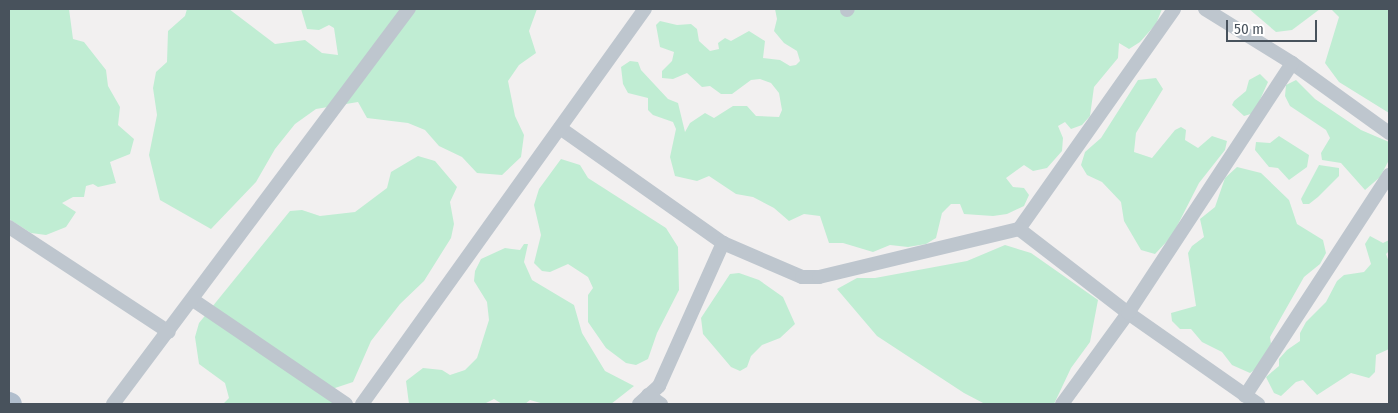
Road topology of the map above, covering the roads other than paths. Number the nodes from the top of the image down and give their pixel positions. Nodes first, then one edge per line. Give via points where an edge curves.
1 (409, 9) edge
2 (645, 9) edge
3 (1174, 9) edge
4 (1205, 9) edge
5 (1292, 63) junction
6 (560, 128) junction
7 (1389, 133) edge
8 (1389, 175) edge
9 (9, 227) edge
10 (1019, 229) junction
11 (723, 243) junction
12 (193, 300) junction
13 (1128, 313) junction
14 (170, 332) junction
15 (1245, 396) junction
16 (643, 400) edge
17 (113, 404) edge
18 (346, 404) edge
19 (362, 404) edge
20 (661, 404) edge
21 (1062, 404) edge
22 (1258, 404) edge

1 - 12 street
2 - 6 street
3 - 10 street
4 - 5 street
5 - 7 street
5 - 13 street
6 - 11 street
6 - 19 street
8 - 15 street
9 - 14 street
10 - 11 street via 819,277 802,276
10 - 13 street
11 - 16 street via 659,386
12 - 14 street
12 - 18 street
13 - 15 street
13 - 21 street
14 - 17 street
15 - 22 street
16 - 20 street

